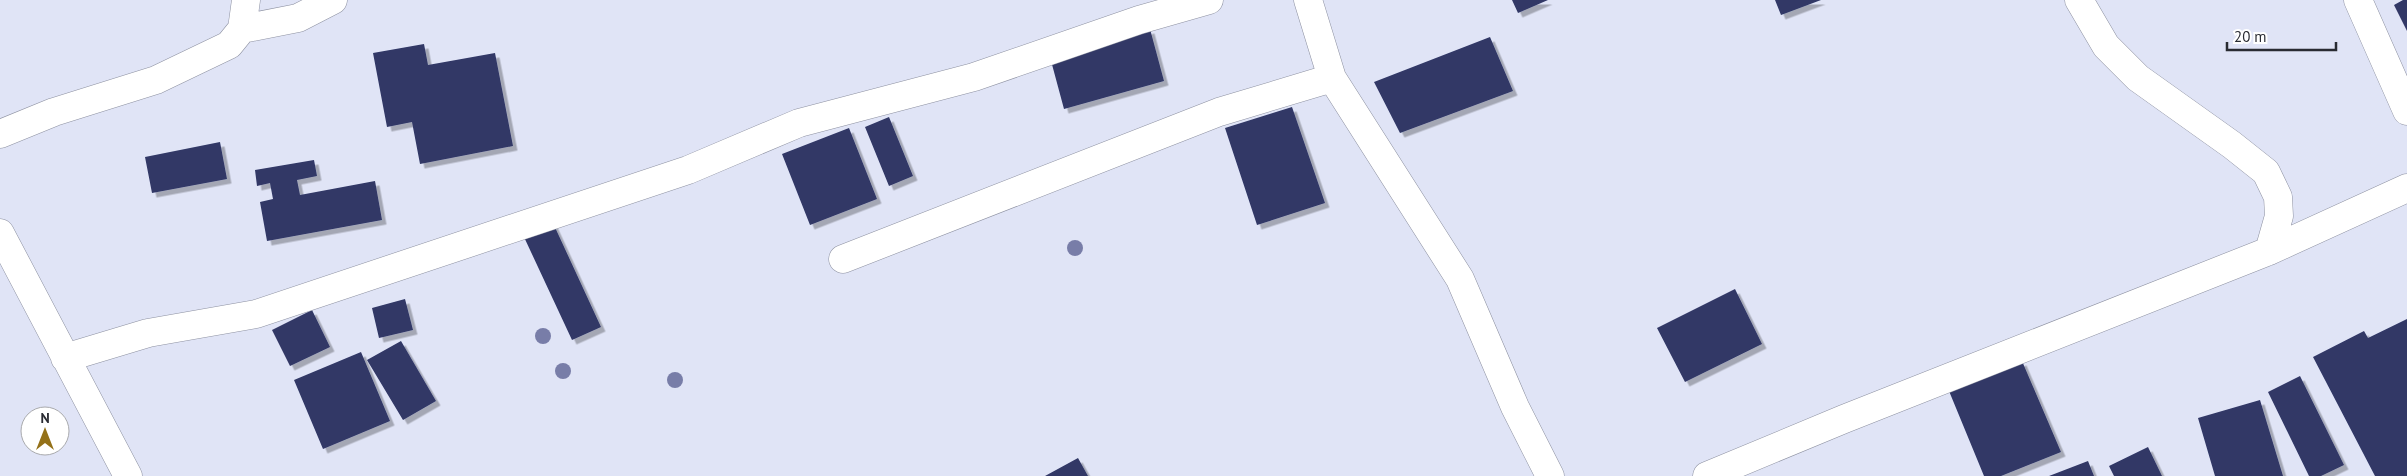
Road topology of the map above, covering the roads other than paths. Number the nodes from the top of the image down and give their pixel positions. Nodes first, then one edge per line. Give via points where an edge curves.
1 (246, 0) edge
2 (333, 0) edge
3 (1209, 0) edge
4 (1308, 0) edge
5 (2079, 0) edge
6 (2358, 0) edge
7 (242, 29) junction
8 (1332, 78) junction
9 (2407, 111) edge
10 (0, 134) edge
11 (2407, 188) edge
12 (0, 232) edge
13 (2269, 251) junction
14 (843, 259) dead end
15 (65, 358) junction
16 (128, 476) edge
17 (1550, 476) edge
18 (1707, 476) edge

1 - 7 street
2 - 7 street via 298,18
3 - 15 street via 1139,20 974,77 799,123 688,170 256,314 148,333
4 - 8 street
5 - 13 street via 2106,46 2138,78 2266,172 2278,197 2279,216
6 - 9 street
7 - 10 street via 228,45 156,80 54,112
8 - 14 street via 1219,112
8 - 17 street via 1460,279 1515,407
11 - 13 street
12 - 15 street
13 - 18 street
15 - 16 street

